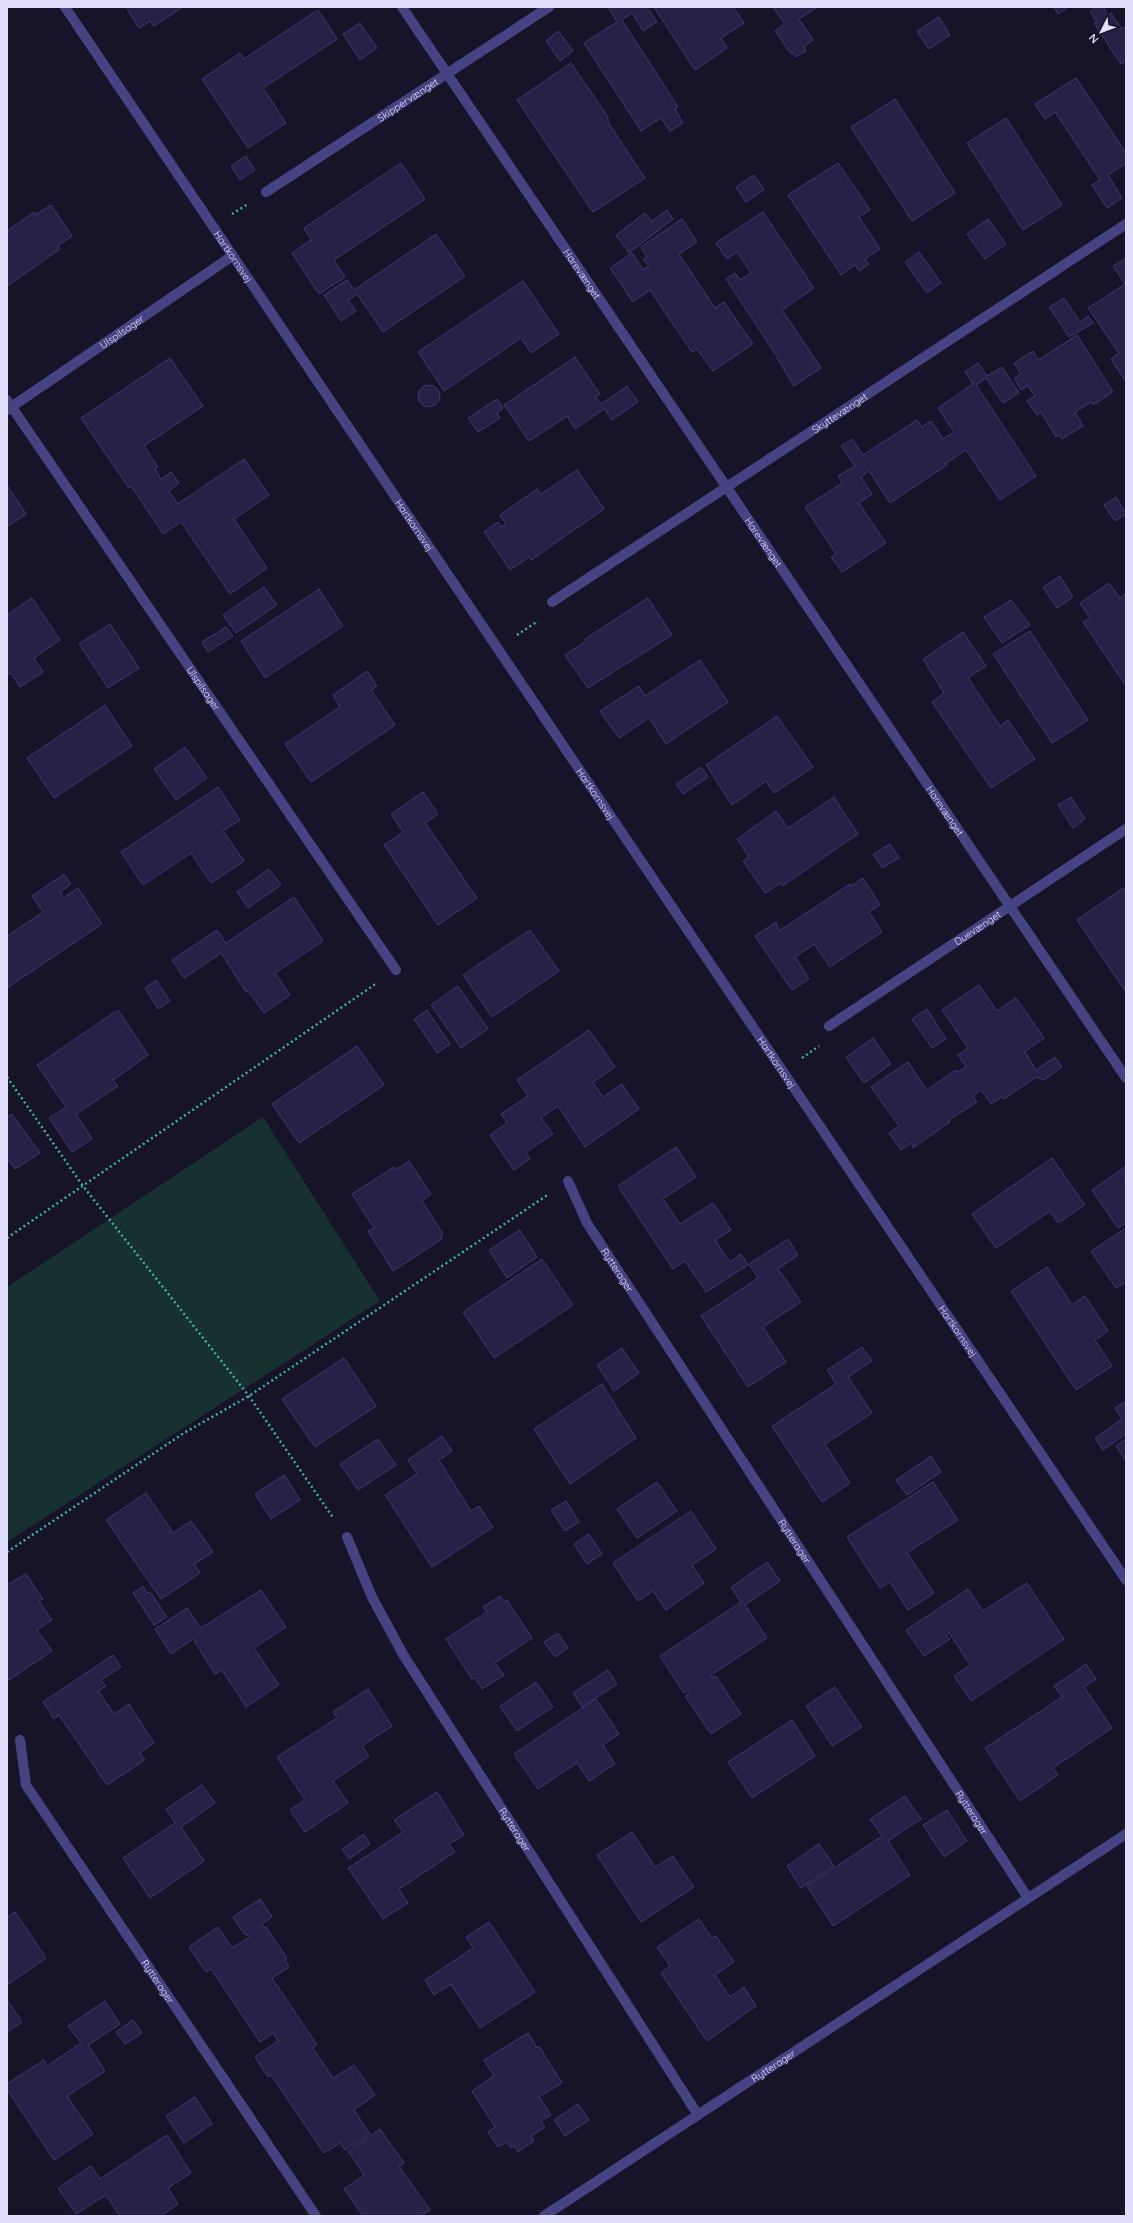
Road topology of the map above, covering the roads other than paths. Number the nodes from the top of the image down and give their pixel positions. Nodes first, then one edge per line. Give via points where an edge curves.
1 (65, 7) edge
2 (402, 7) edge
3 (549, 7) edge
4 (447, 74) junction
5 (266, 192) road end
6 (1126, 224) edge
7 (232, 256) junction
8 (8, 406) edge
9 (727, 488) junction
10 (552, 602) road end
11 (1126, 829) edge
12 (1009, 906) junction
13 (396, 970) road end
14 (829, 1026) road end
15 (1126, 1078) edge
16 (568, 1181) road end
17 (347, 1537) road end
18 (1126, 1580) edge
19 (20, 1740) dead end
20 (1126, 1834) edge
21 (1028, 1898) junction
22 (698, 2115) junction
23 (316, 2216) edge
24 (544, 2216) edge

1 - 7 street, Hartkornsvej
2 - 4 street, Harevænget
3 - 4 street, Skippervænget
4 - 5 street, Skippervænget
4 - 9 street, Harevænget
6 - 9 street, Skyttevænget
7 - 8 street, Ulspilsager
7 - 18 street, Hartkornsvej
8 - 13 street, Ulspilsager
9 - 10 street, Skyttevænget
9 - 12 street, Harevænget
11 - 12 street, Duevænget
12 - 14 street, Duevænget
12 - 15 street, Harevænget
16 - 21 street, Rytterager via 587,1223
17 - 22 street, Rytterager via 372,1597 404,1656
19 - 23 street, Rytterager via 26,1785
20 - 21 street, Rytterager
21 - 22 street, Rytterager
22 - 24 street, Rytterager

